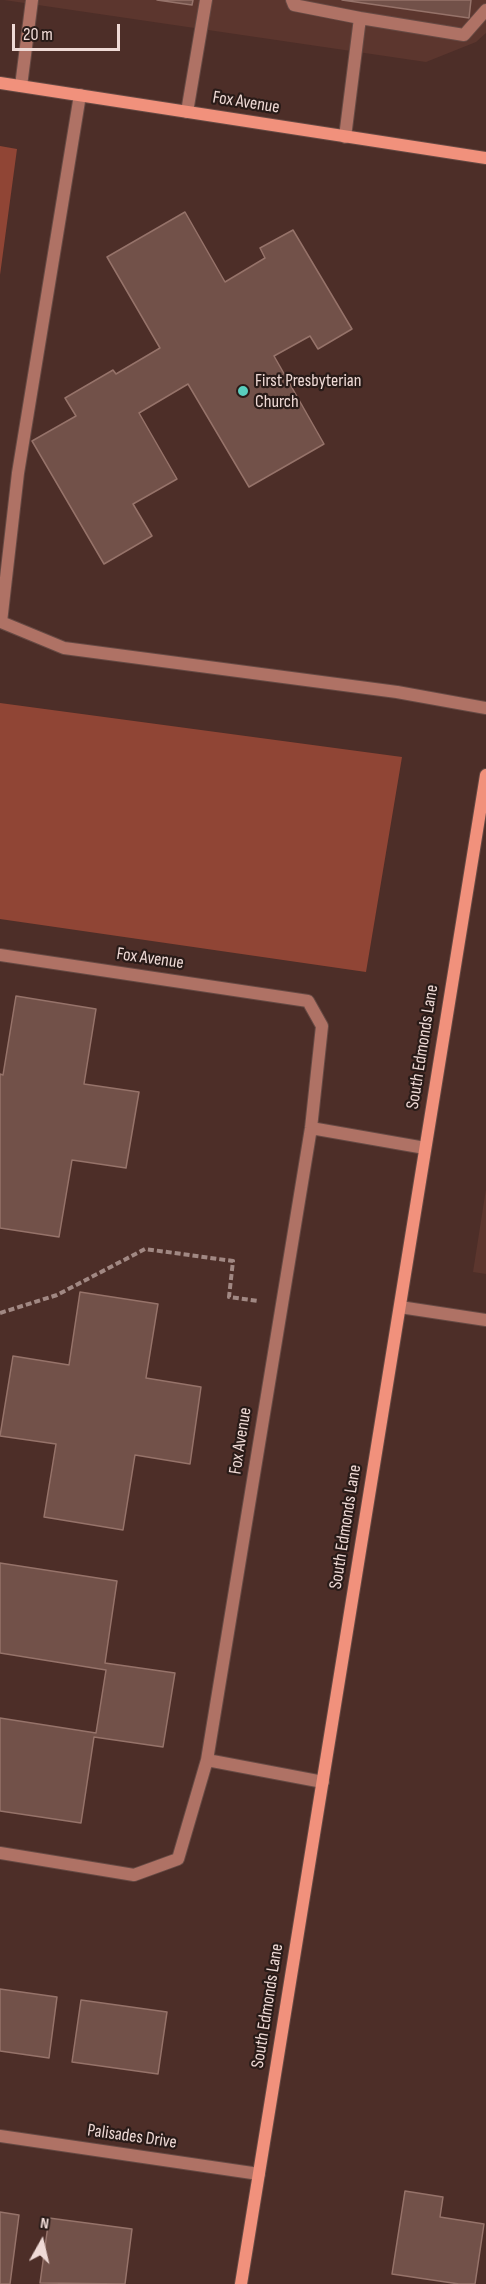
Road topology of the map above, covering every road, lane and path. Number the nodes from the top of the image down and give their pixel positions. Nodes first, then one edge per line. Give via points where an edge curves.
1 (32, 0) edge
2 (206, 0) edge
3 (292, 0) edge
4 (486, 10) edge
5 (360, 18) junction
6 (0, 83) edge
7 (21, 86) junction
8 (80, 95) junction
9 (187, 112) junction
10 (345, 137) junction
11 (486, 159) edge
12 (486, 708) edge
13 (486, 775) edge
14 (0, 955) edge
15 (311, 1128) junction
16 (425, 1148) junction
17 (282, 1304) junction
18 (400, 1307) junction
19 (0, 1313) edge
20 (486, 1320) edge
21 (207, 1760) junction
22 (323, 1782) junction
23 (0, 1853) edge
24 (0, 2136) edge
25 (259, 2174) junction
26 (241, 2284) edge

1 - 7 street
2 - 9 street
3 - 5 street via 294,5
4 - 5 street via 464,35
5 - 10 street
6 - 7 street, Fox Avenue
7 - 8 street, Fox Avenue
8 - 9 street, Fox Avenue
8 - 12 street via 18,472 1,622 64,648 397,692
9 - 10 street, Fox Avenue
10 - 11 street, Fox Avenue
13 - 16 street, South Edmonds Lane
14 - 15 street, Fox Avenue via 308,1001 322,1026
15 - 16 street
15 - 17 street, Fox Avenue
16 - 18 street, South Edmonds Lane
17 - 19 path via 229,1297 233,1262 145,1248 57,1295
17 - 21 street, Fox Avenue
18 - 20 street
18 - 22 street, South Edmonds Lane
21 - 22 street
21 - 23 street, Fox Avenue via 178,1859 134,1875
22 - 25 street, South Edmonds Lane
24 - 25 street, Palisades Drive
25 - 26 street, South Edmonds Lane

